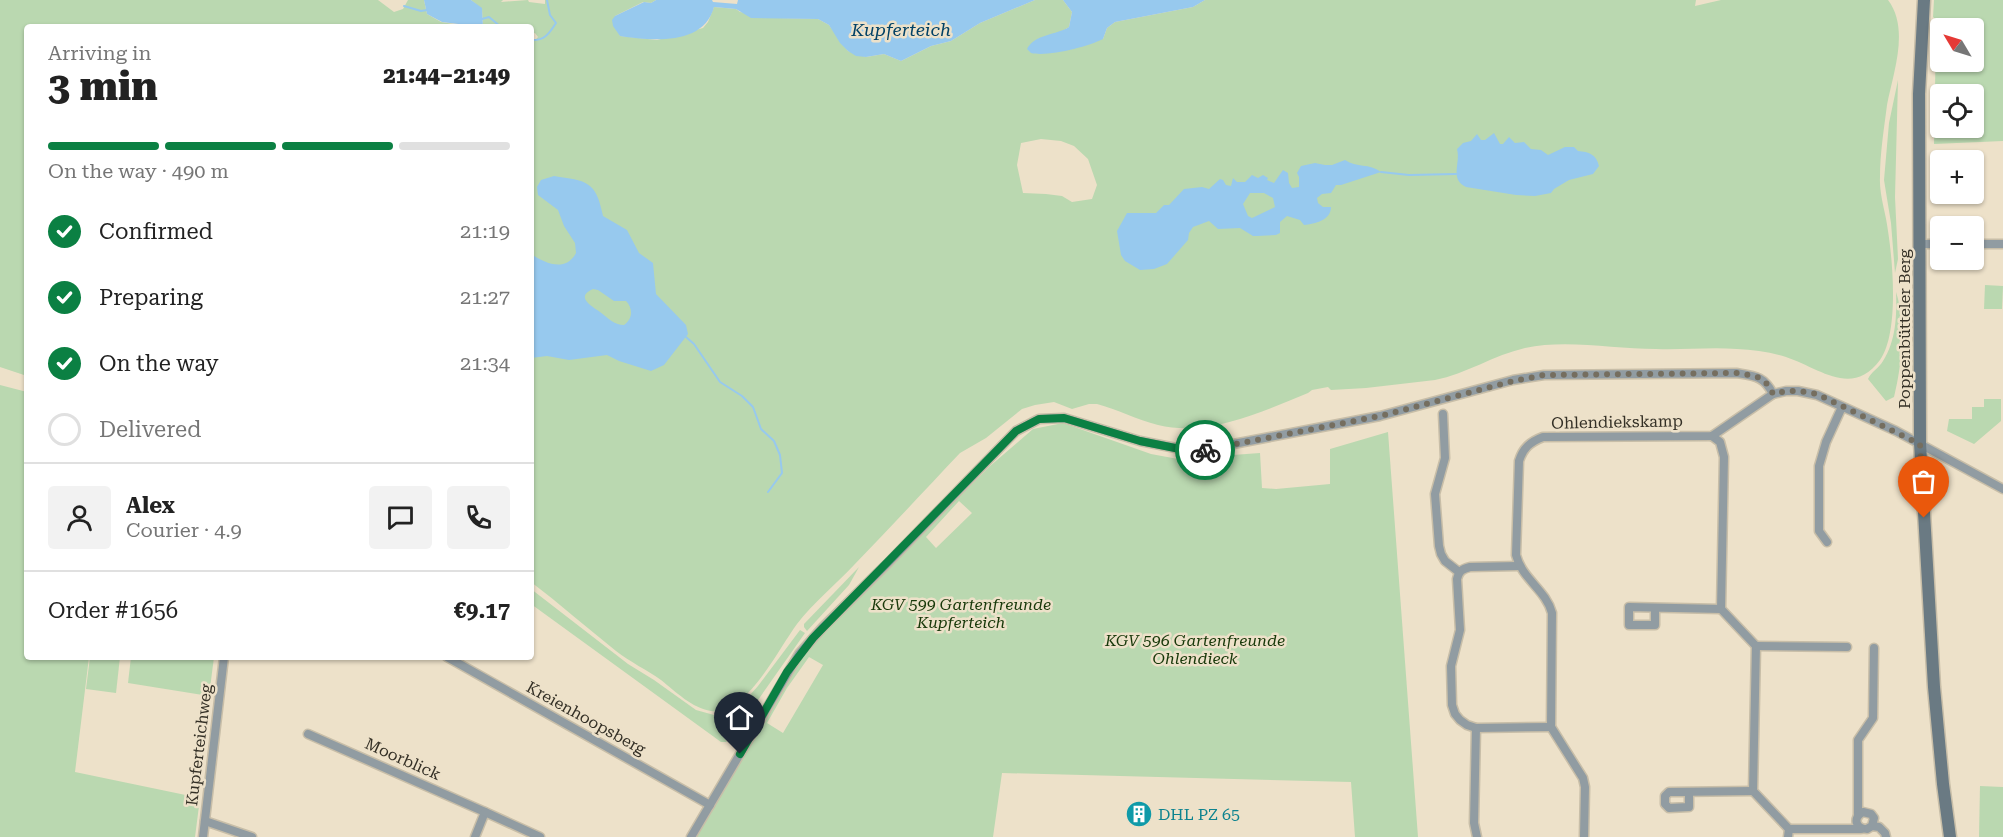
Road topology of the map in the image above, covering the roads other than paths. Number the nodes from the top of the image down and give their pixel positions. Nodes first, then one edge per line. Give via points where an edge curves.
1 (1924, 0) edge
2 (1920, 244) junction
3 (1930, 244) edge
4 (1984, 244) edge
5 (2003, 244) edge
6 (1773, 394) junction
7 (1842, 407) junction
8 (1443, 414) dead end
9 (1712, 436) junction
10 (1920, 444) junction
11 (2003, 489) edge
12 (1827, 542) dead end
13 (1518, 566) junction
14 (1459, 572) junction
15 (1655, 608) dead end
16 (1721, 609) junction
17 (1756, 646) junction
18 (1847, 647) dead end
19 (1874, 648) dead end
20 (224, 660) edge
21 (452, 660) edge
22 (1551, 727) junction
23 (1476, 728) junction
24 (308, 734) dead end
25 (1753, 791) junction
26 (1689, 792) dead end
27 (710, 805) junction
28 (485, 812) junction
29 (1858, 814) junction
30 (205, 821) junction
31 (1872, 826) junction
32 (1861, 829) junction
33 (1789, 833) edge
34 (203, 837) edge
35 (252, 837) edge
36 (475, 837) edge
37 (540, 837) edge
38 (691, 837) edge
39 (1477, 837) edge
40 (1584, 837) edge
41 (1886, 837) edge
42 (1950, 837) edge

1 - 2 main road, Poppenbütteler Berg via 1919,94
2 - 3 street
2 - 10 main road, Poppenbütteler Berg
4 - 5 street
6 - 7 street via 1810,392
6 - 9 street
6 - 27 street via 1765,380 1736,373 1544,375 1380,416 1202,450 1140,441 1064,418 1039,419 1016,431 813,638 787,672
7 - 10 street
7 - 12 street via 1819,466 1819,531
8 - 14 street via 1445,458 1435,494 1439,546 1445,561
9 - 13 street, Ohlendiekskamp via 1534,440 1519,461
9 - 16 street via 1720,442 1724,456
10 - 11 street
10 - 42 main road, Poppenbütteler Berg via 1934,687
13 - 14 street via 1470,567
13 - 22 street via 1549,601 1552,614
14 - 23 street via 1460,630 1451,666 1452,705 1460,720
15 - 16 street
16 - 17 street
17 - 18 street
17 - 25 street
19 - 29 street via 1873,718 1858,740
20 - 30 street, Kupferteichweg
21 - 27 street, Kreienhoopsberg
22 - 23 street
22 - 40 street via 1583,777
23 - 39 street
24 - 28 street, Moorblick
25 - 26 street
25 - 33 street
27 - 38 street
28 - 36 street
28 - 37 street, Moorblick
29 - 31 street via 1871,814
29 - 32 street via 1857,825
30 - 34 street, Kupferteichweg
30 - 35 street
31 - 32 street
31 - 41 street via 1879,827
32 - 33 street

